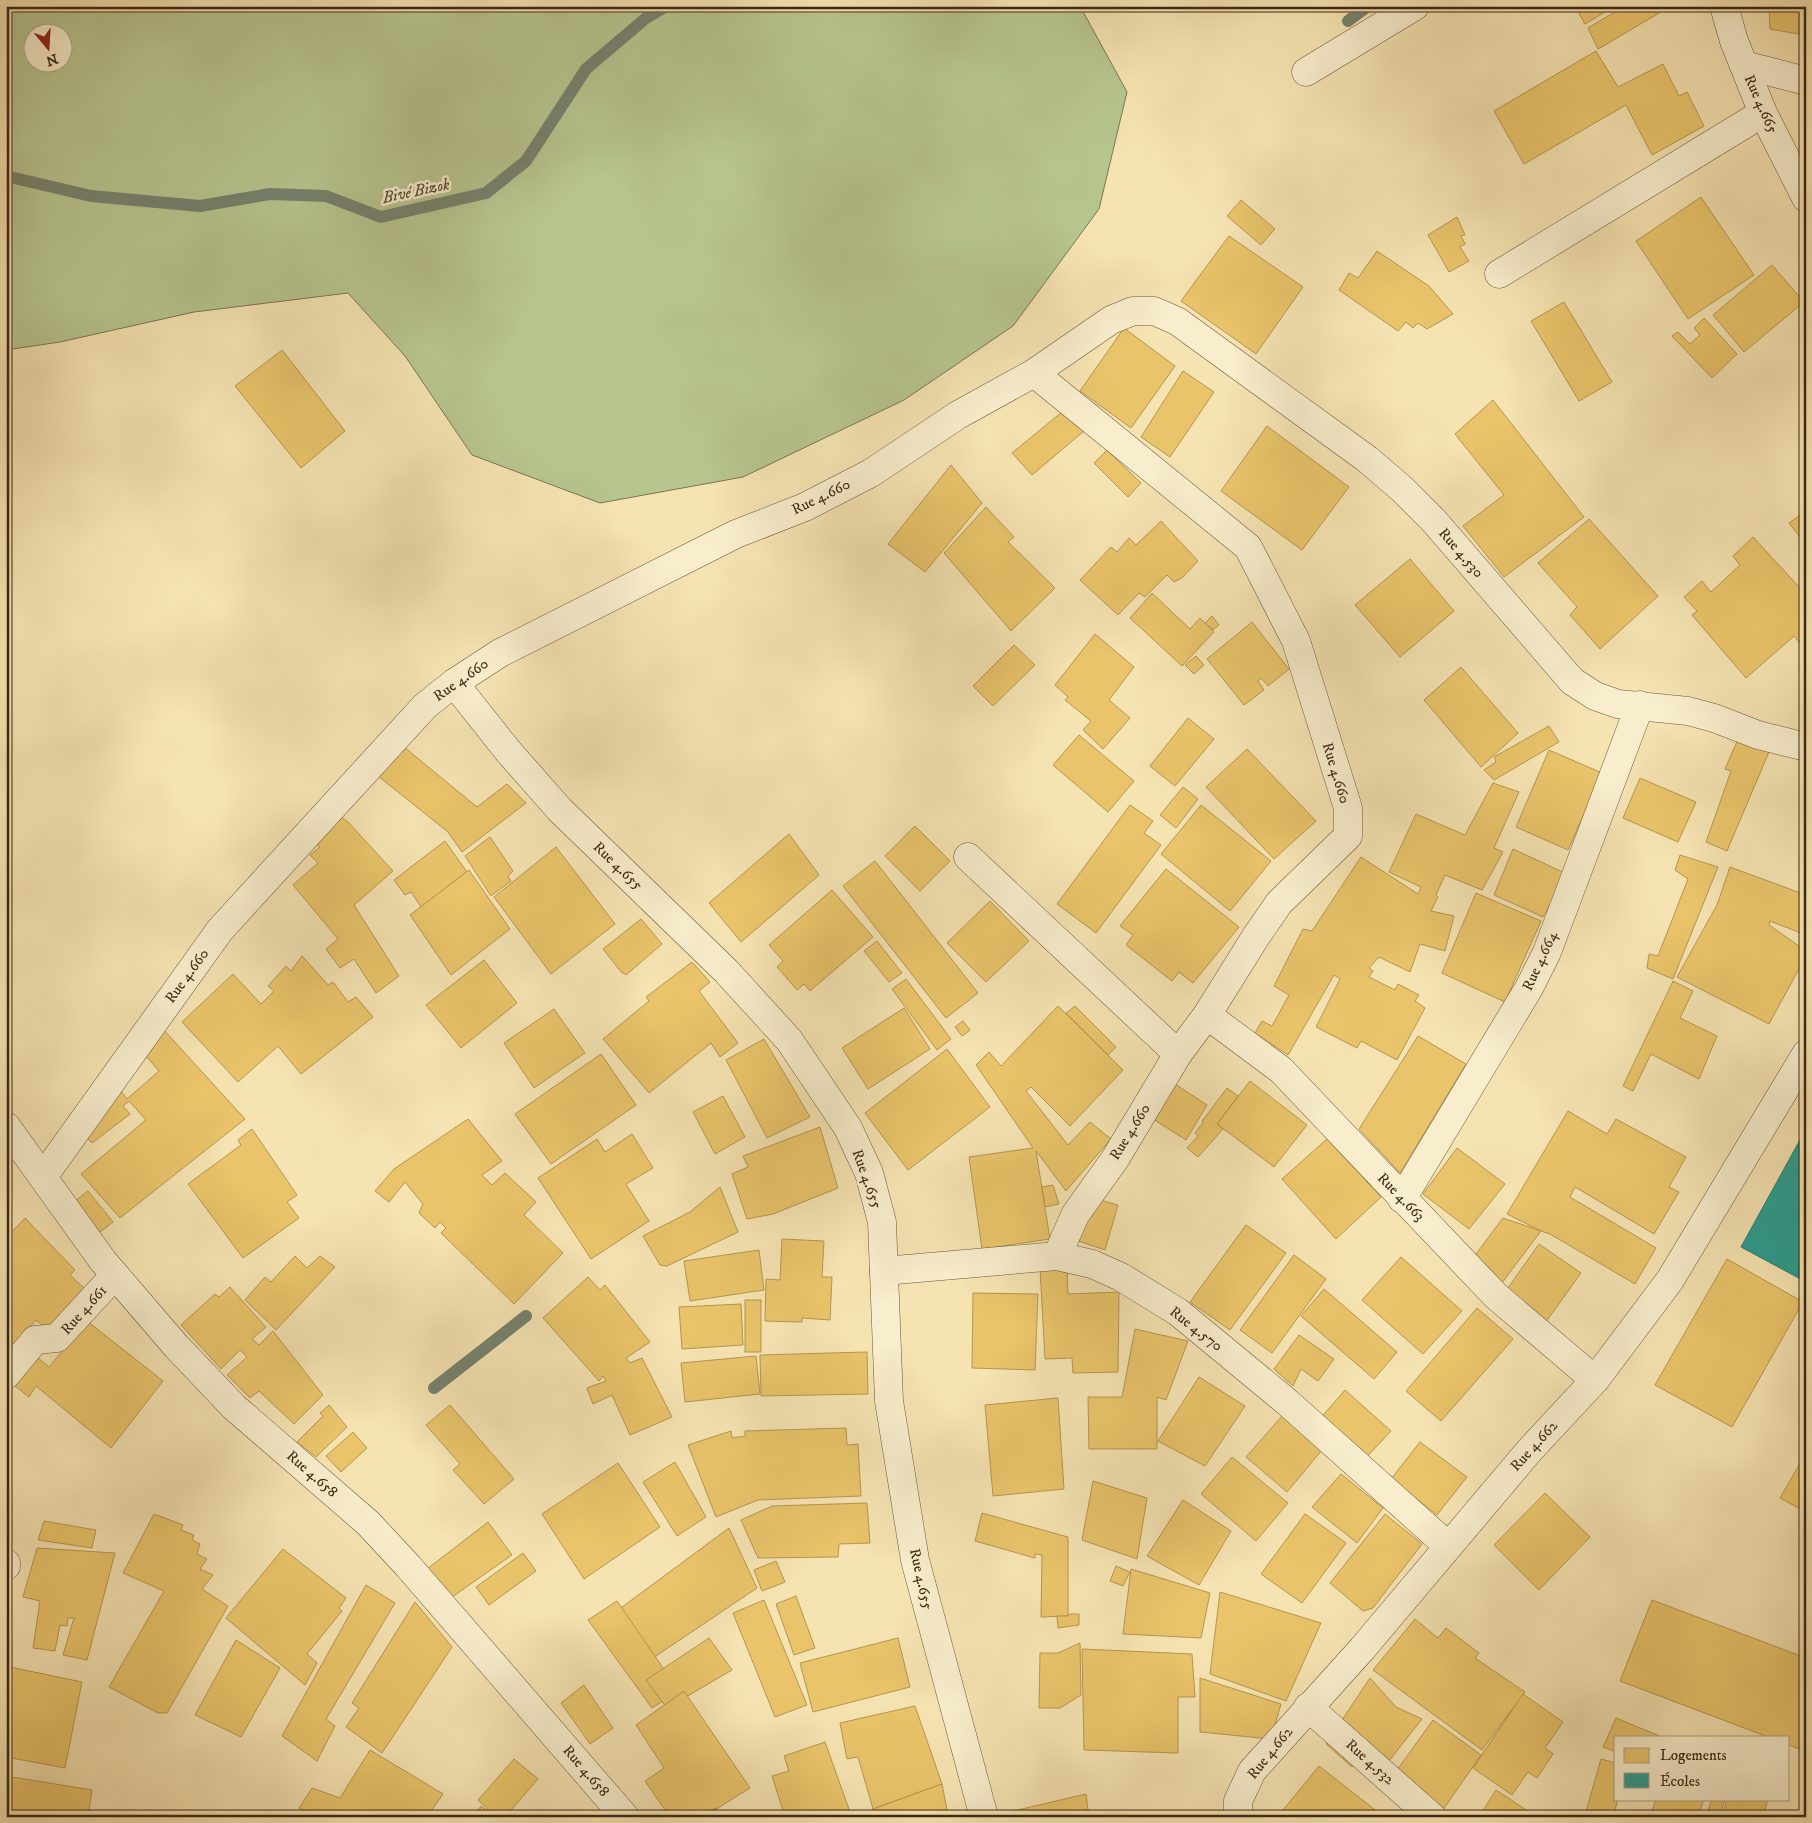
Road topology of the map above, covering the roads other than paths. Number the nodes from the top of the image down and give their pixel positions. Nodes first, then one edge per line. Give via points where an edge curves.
1 (1415, 6) edge
2 (1724, 6) edge
3 (1744, 65) junction
4 (1306, 72) dead end
5 (1806, 81) edge
6 (1763, 113) junction
7 (1806, 198) edge
8 (1499, 274) dead end
9 (1133, 311) joint
10 (1034, 372) junction
11 (454, 683) junction
12 (1640, 706) junction
13 (1806, 747) edge
14 (968, 857) dead end
15 (1207, 1015) junction
16 (1178, 1054) junction
17 (1806, 1054) edge
18 (6, 1126) edge
19 (43, 1177) junction
20 (1402, 1199) junction
21 (1057, 1256) junction
22 (884, 1271) junction
23 (115, 1275) junction
24 (6, 1375) edge
25 (1595, 1380) junction
26 (1448, 1546) junction
27 (1308, 1708) junction
28 (625, 1817) edge
29 (984, 1817) edge
30 (1238, 1817) edge
31 (1432, 1817) edge

1 - 4 street
2 - 3 street, Rue 4.665
3 - 5 street
3 - 6 street, Rue 4.665
6 - 7 street, Rue 4.665
6 - 8 street
9 - 10 street, Rue 4.660 via 1111,320
9 - 12 street, Rue 4.530 via 1154,312 1177,321 1367,459 1434,521 1572,681 1595,696 1618,704
10 - 11 street, Rue 4.660 via 958,415 871,473 804,507 736,534 535,635
10 - 15 street, Rue 4.660 via 1248,547 1296,641 1348,808 1348,836 1279,902
11 - 19 street, Rue 4.660 via 425,706 220,930
11 - 22 street, Rue 4.655 via 560,810 726,971 789,1040 848,1128 868,1173 882,1222
12 - 13 street, Rue 4.530 via 1688,711 1758,735
12 - 20 street, Rue 4.664 via 1547,952 1529,988
14 - 16 street
15 - 16 street, Rue 4.660
15 - 20 street, Rue 4.663 via 1281,1070
16 - 21 street, Rue 4.660 via 1114,1159 1075,1215
17 - 25 street, Rue 4.662 via 1670,1280
18 - 19 street, Rue 4.658
19 - 23 street, Rue 4.658
20 - 25 street, Rue 4.663 via 1496,1296
21 - 22 street, Rue 4.570
21 - 26 street, Rue 4.570 via 1092,1264 1121,1277 1178,1312 1287,1402
22 - 29 street, Rue 4.655 via 889,1401 915,1560
23 - 24 street, Rue 4.661 via 58,1338 35,1340
23 - 28 street, Rue 4.658 via 234,1407 368,1522
25 - 26 street, Rue 4.662 via 1528,1451
26 - 27 street, Rue 4.662
27 - 30 street, Rue 4.662 via 1252,1771 1238,1801
27 - 31 street, Rue 4.532

